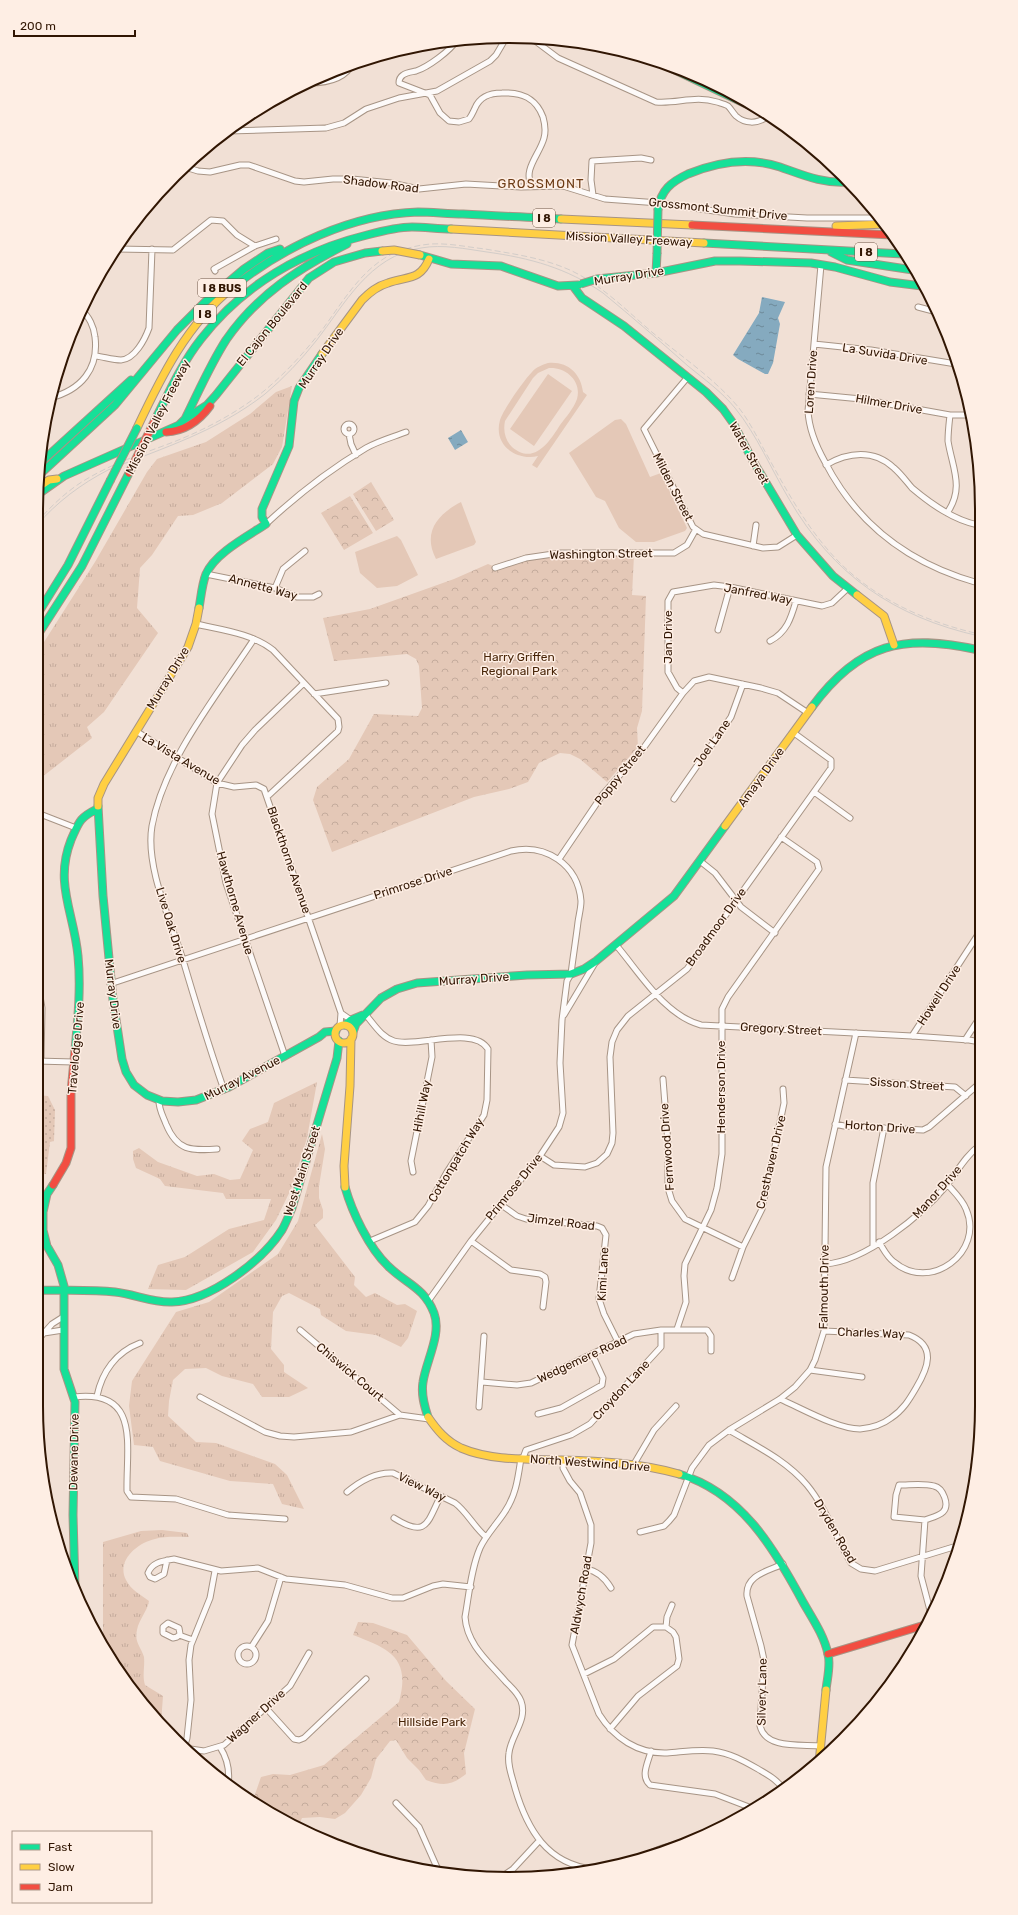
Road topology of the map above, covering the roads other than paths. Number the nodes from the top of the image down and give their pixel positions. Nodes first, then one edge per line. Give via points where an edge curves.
1 (503, 43) edge
2 (539, 44) edge
3 (451, 47) edge
4 (346, 73) edge
5 (324, 81) edge
6 (427, 94) junction
7 (764, 119) edge
8 (237, 131) edge
9 (651, 160) dead end
10 (191, 169) edge
11 (842, 182) edge
12 (532, 186) junction
13 (581, 190) joint
14 (592, 195) junction
15 (658, 206) junction
16 (873, 218) edge
17 (878, 224) edge
18 (778, 229) junction
19 (366, 234) junction
20 (885, 234) edge
21 (312, 236) junction
22 (276, 239) dead end
23 (255, 246) junction
24 (123, 249) edge
25 (152, 249) junction
26 (828, 250) junction
27 (898, 254) edge
28 (429, 259) junction
29 (821, 265) junction
30 (909, 269) edge
31 (215, 271) dead end
32 (656, 272) junction
33 (918, 285) edge
34 (573, 286) junction
35 (918, 307) dead end
36 (930, 310) edge
37 (85, 315) edge
38 (814, 344) junction
39 (96, 356) junction
40 (150, 363) junction
41 (951, 363) edge
42 (687, 378) junction
43 (809, 394) junction
44 (57, 395) edge
45 (216, 395) junction
46 (965, 415) edge
47 (950, 416) junction
48 (185, 419) junction
49 (164, 432) junction
50 (406, 432) dead end
51 (349, 434) dead end
52 (356, 455) junction
53 (46, 457) edge
54 (826, 465) junction
55 (45, 469) edge
56 (57, 480) junction
57 (44, 483) edge
58 (44, 490) edge
59 (947, 513) junction
60 (266, 524) junction
61 (975, 524) edge
62 (756, 525) dead end
63 (696, 529) junction
64 (797, 535) junction
65 (753, 546) junction
66 (305, 551) dead end
67 (495, 568) dead end
68 (206, 574) junction
69 (975, 582) edge
70 (730, 587) junction
71 (275, 588) junction
72 (848, 588) junction
73 (319, 594) dead end
74 (668, 600) joint
75 (796, 601) junction
76 (43, 605) edge
77 (196, 624) junction
78 (43, 627) edge
79 (718, 630) dead end
80 (254, 639) junction
81 (770, 641) dead end
82 (894, 645) junction
83 (975, 649) edge
84 (304, 683) junction
85 (386, 683) dead end
86 (743, 684) junction
87 (682, 693) junction
88 (314, 694) junction
89 (808, 713) junction
90 (136, 731) junction
91 (794, 733) junction
92 (176, 757) junction
93 (218, 783) junction
94 (814, 792) junction
95 (268, 796) junction
96 (674, 799) dead end
97 (97, 810) junction
98 (43, 815) edge
99 (850, 818) dead end
100 (76, 828) junction
101 (781, 837) junction
102 (559, 859) junction
103 (700, 861) junction
104 (735, 900) junction
105 (309, 917) junction
106 (775, 933) junction
107 (244, 939) junction
108 (975, 939) edge
109 (616, 945) junction
110 (182, 960) junction
111 (596, 961) junction
112 (571, 974) junction
113 (110, 984) junction
114 (657, 994) junction
115 (381, 998) joint
116 (341, 1013) junction
117 (365, 1014) junction
118 (563, 1017) junction
119 (975, 1025) edge
120 (721, 1026) junction
121 (342, 1033) junction
122 (856, 1033) junction
123 (352, 1036) junction
124 (912, 1036) junction
125 (431, 1040) junction
126 (965, 1040) junction
127 (975, 1041) edge
128 (285, 1056) junction
129 (350, 1057) junction
130 (337, 1058) junction
131 (43, 1061) edge
132 (74, 1062) junction
133 (663, 1079) dead end
134 (845, 1080) junction
135 (975, 1088) edge
136 (783, 1089) dead end
137 (224, 1090) junction
138 (966, 1096) junction
139 (159, 1101) junction
140 (835, 1124) junction
141 (884, 1128) junction
142 (217, 1149) dead end
143 (975, 1150) edge
144 (540, 1156) junction
145 (412, 1172) dead end
146 (947, 1184) junction
147 (500, 1204) junction
148 (602, 1228) joint
149 (702, 1228) junction
150 (370, 1241) junction
151 (471, 1241) junction
152 (880, 1242) junction
153 (873, 1246) junction
154 (743, 1247) junction
155 (825, 1264) junction
156 (732, 1278) dead end
157 (43, 1290) edge
158 (64, 1291) junction
159 (429, 1300) junction
160 (543, 1306) dead end
161 (63, 1316) junction
162 (677, 1329) junction
163 (63, 1330) junction
164 (300, 1330) dead end
165 (661, 1330) junction
166 (824, 1331) junction
167 (43, 1333) joint
168 (484, 1336) dead end
169 (618, 1342) junction
170 (140, 1343) dead end
171 (711, 1351) dead end
172 (592, 1354) junction
173 (810, 1370) junction
174 (862, 1377) dead end
175 (482, 1382) junction
176 (98, 1396) junction
177 (74, 1397) junction
178 (200, 1397) dead end
179 (780, 1399) junction
180 (676, 1406) dead end
181 (479, 1407) dead end
182 (400, 1414) junction
183 (538, 1414) dead end
184 (429, 1418) junction
185 (729, 1430) junction
186 (522, 1458) junction
187 (564, 1460) junction
188 (634, 1464) junction
189 (688, 1477) junction
190 (347, 1492) dead end
191 (440, 1497) junction
192 (394, 1518) dead end
193 (285, 1519) dead end
194 (925, 1520) junction
195 (640, 1532) dead end
196 (486, 1537) junction
197 (953, 1547) edge
198 (923, 1556) junction
199 (167, 1560) dead end
200 (783, 1564) junction
201 (586, 1569) junction
202 (215, 1571) junction
203 (75, 1575) edge
204 (281, 1577) junction
205 (470, 1587) junction
206 (611, 1588) dead end
207 (672, 1606) dead end
208 (929, 1607) edge
209 (666, 1627) junction
210 (919, 1627) edge
211 (179, 1635) dead end
212 (193, 1640) junction
213 (252, 1646) dead end
214 (309, 1653) dead end
215 (828, 1654) junction
216 (584, 1674) junction
217 (366, 1679) dead end
218 (266, 1708) junction
219 (610, 1729) junction
220 (186, 1742) edge
221 (821, 1746) junction
222 (220, 1747) junction
223 (195, 1750) edge
224 (651, 1751) junction
225 (820, 1752) edge
226 (228, 1778) edge
227 (780, 1785) edge
228 (396, 1803) dead end
229 (748, 1806) edge
230 (539, 1840) junction
231 (436, 1866) edge
232 (580, 1866) edge
233 (509, 1872) edge

1 - 6 street via 490,61 442,89
2 - 7 street via 558,58 656,102 706,99 728,106 744,121 755,122
3 - 6 street via 436,59 400,78 399,84
4 - 5 street
6 - 8 street via 399,98 366,109 344,123 326,128
6 - 12 street via 444,117 455,122 469,119 479,101 488,94 517,93 532,99 540,110 546,132 528,173
9 - 14 street via 641,158 592,161
10 - 12 street, Shadow Road via 210,172 249,165 295,181 352,179 419,189 466,184
11 - 15 main road via 826,183 762,163 715,164 667,185 662,191
12 - 13 street, Shadow Road via 563,186
13 - 14 street, Grossmont Summit Drive
14 - 15 street, Grossmont Summit Drive
15 - 16 street, Grossmont Summit Drive via 764,216
15 - 32 main road, bridge
17 - 18 main road
18 - 20 main road, Mission Valley Freeway / I 8
18 - 21 main road, Mission Valley Freeway / I 8 via 417,212 366,219
19 - 26 main road, Mission Valley Freeway / I 8 via 411,227
19 - 48 main road, I 8 BUS via 297,271 247,315 223,346
19 - 78 main road, Mission Valley Freeway / I 8, bridge via 323,247 301,257 265,279 213,325 180,371 82,566
21 - 40 main road, I 8 BUS via 268,253 244,269 189,318
21 - 76 main road, Mission Valley Freeway / I 8, bridge via 250,273 213,306 186,339 169,365 68,565
22 - 23 street
23 - 25 street via 237,235 223,221 211,220 173,250
23 - 31 street via 214,269
24 - 25 street
25 - 39 street via 149,328 146,336 129,358 120,360
26 - 27 main road, Mission Valley Freeway / I 8
26 - 30 main road via 847,260
28 - 34 main road, Murray Drive via 450,264 503,266 536,281 557,286
28 - 45 main road, El Cajon Boulevard, bridge via 394,250 382,251 334,262 322,269 309,278
28 - 60 main road, Murray Drive via 427,267 420,274 393,280 369,293 299,388 294,401 289,446 262,509
29 - 32 main road, Murray Drive via 715,261
29 - 33 main road, Murray Drive via 890,282
29 - 38 street, Loren Drive
32 - 34 main road, Murray Drive, bridge via 605,277
34 - 42 main road, Water Street via 582,298 624,326
35 - 36 street
37 - 39 street via 95,333
38 - 41 street, La Suvida Drive
38 - 43 street, Loren Drive
39 - 44 street via 90,371 82,381
40 - 53 main road
40 - 55 main road, I 8 BUS via 103,417
42 - 63 street, Milden Street via 644,429
42 - 64 main road, Water Street via 719,404 730,418
43 - 47 street, Hilmer Drive via 861,399
43 - 54 street, Loren Drive via 809,426
45 - 48 main road, El Cajon Boulevard via 207,405
45 - 49 main road, El Cajon Boulevard via 208,409 195,422 180,430
46 - 47 street, Hilmer Drive
47 - 59 street via 948,439 957,486 954,501
48 - 49 main road, El Cajon Boulevard / I 8 BUS
49 - 56 main road, El Cajon Boulevard / I 8 BUS
50 - 52 street via 367,447
51 - 52 street via 350,444
52 - 60 street via 297,495
54 - 59 street via 856,454 878,458 895,468 919,494
54 - 69 street, Loren Drive via 848,499 886,539 929,566
56 - 57 main road, El Cajon Boulevard via 49,480
56 - 58 main road, El Cajon Boulevard / I 8 BUS
59 - 61 street
60 - 68 main road via 227,551
62 - 65 street
63 - 65 street, Milden Street via 703,534
63 - 67 street, Washington Street via 687,545 674,553 560,553 526,558
64 - 65 street, Milden Street via 783,545 772,548
64 - 72 main road, Water Street via 833,576
66 - 71 street via 283,569
68 - 71 street, Annette Way
68 - 77 main road, Murray Drive
70 - 74 street, Janfred Way via 676,590
70 - 75 street, Janfred Way
70 - 79 street
71 - 73 street, Annette Way via 297,597 313,597
72 - 75 street, Janfred Way via 832,603 822,606
72 - 82 main road, Water Street via 884,616
74 - 87 street, Jan Drive via 668,672
75 - 81 street via 790,622 779,636
77 - 80 street, Blackthorne Avenue
77 - 90 main road, Murray Drive via 188,647
80 - 84 street, Blackthorne Avenue via 273,650
80 - 92 street, Live Oak Drive
82 - 83 main road, Amaya Drive via 938,642
82 - 89 main road, Amaya Drive via 868,655 845,669 824,690
84 - 88 street, Blackthorne Avenue
84 - 93 street, Hawthorne Avenue via 242,745
85 - 88 street
86 - 87 street, Poppy Street via 703,678 694,681
86 - 89 street, Poppy Street via 778,693
86 - 96 street, Joel Lane via 731,717
87 - 102 street, Poppy Street via 652,738 603,794
88 - 95 street, Blackthorne Avenue via 338,719 339,727
89 - 91 main road, Amaya Drive
90 - 92 street, La Vista Avenue
90 - 97 main road, Murray Drive via 104,784 98,798
91 - 94 street, Broadmoor Drive via 831,760 831,768
91 - 103 main road, Amaya Drive
92 - 93 street, La Vista Avenue
92 - 110 street, Live Oak Drive via 154,818 151,842 164,909
93 - 95 street, La Vista Avenue via 240,787 256,785 264,789
93 - 107 street, Hawthorne Avenue via 212,820 226,883
94 - 99 street
94 - 101 street, Broadmoor Drive
95 - 105 street, Blackthorne Avenue
97 - 100 main road, Travelodge Drive via 83,816
97 - 113 main road, Murray Drive
98 - 100 street
100 - 132 main road, Travelodge Drive via 66,855 63,873 80,979
101 - 104 street, Broadmoor Drive
101 - 106 street, Henderson Drive via 817,862 820,867
102 - 105 street, Primrose Drive via 538,850 510,851
102 - 112 street, Primrose Drive via 577,884 581,899
103 - 104 street via 715,873
103 - 109 main road, Amaya Drive via 674,896
104 - 106 street
104 - 114 street, Broadmoor Drive via 687,969
105 - 107 street, Primrose Drive
105 - 116 street, Blackthorne Avenue
106 - 120 street, Henderson Drive via 728,997 722,1009
107 - 110 street, Primrose Drive
107 - 128 street, Hawthorne Avenue
108 - 124 street, Howell Drive
109 - 111 main road, Amaya Drive
109 - 114 street, Gregory Street
110 - 113 street, Primrose Drive
110 - 137 street, Live Oak Drive
111 - 112 main road, Amaya Drive
111 - 118 street, Primrose Drive
112 - 115 main road, Murray Drive via 417,983 397,989
112 - 118 street, Primrose Drive via 567,981
113 - 139 main road, Murray Drive via 124,1069 132,1083
114 - 120 street, Gregory Street via 668,1008 683,1018 701,1025
114 - 144 street, Broadmoor Drive via 628,1016 617,1030 612,1042 610,1065 613,1133 607,1154 597,1163 586,1167 554,1165
115 - 117 main road, Murray Avenue
116 - 121 street
116 - 121 street, Blackthorne Avenue
117 - 121 main road, Murray Avenue
117 - 123 main road, Murray Avenue via 356,1024
117 - 125 street via 383,1035 390,1039 402,1042
118 - 144 street, Primrose Drive via 560,1064 564,1113 557,1131
119 - 126 street
120 - 122 street, Gregory Street
120 - 149 street, Henderson Drive via 722,1154 715,1200
121 - 123 main road, Murray Avenue
121 - 123 main road via 349,1026
121 - 128 main road, Murray Avenue via 325,1032
121 - 129 main road
121 - 130 main road, West Main Street
122 - 124 street, Gregory Street
122 - 134 street, Falmouth Drive
123 - 129 main road
124 - 126 street, Gregory Street
125 - 145 street, Hihill Way via 432,1057 411,1161
125 - 150 street, Cottonpatch Way via 455,1037 480,1042 486,1046 487,1100 484,1115 421,1217 408,1226
126 - 127 street, Gregory Street
128 - 137 main road, Murray Avenue
129 - 130 main road
129 - 150 main road via 344,1180 348,1198
130 - 158 main road, West Main Street via 292,1208 282,1229 251,1264 209,1292 184,1301 157,1301 115,1292
131 - 132 street
132 - 158 main road, Travelodge Drive via 71,1148 66,1163 47,1194 43,1212 43,1230 47,1246 58,1266
133 - 149 street, Fernwood Drive via 669,1193 681,1215
134 - 138 street, Sisson Street via 955,1087
134 - 140 street, Falmouth Drive
135 - 138 street, Horton Drive
136 - 154 street, Cresthaven Drive via 784,1103 762,1209
137 - 139 main road, Murray Avenue via 188,1102
138 - 141 street, Horton Drive via 926,1129
139 - 142 street via 159,1110 173,1140 193,1150
140 - 141 street, Horton Drive
140 - 155 street, Falmouth Drive via 826,1167
141 - 153 street via 873,1183
143 - 146 street, Manor Drive
144 - 147 street, Primrose Drive
146 - 152 street, Manor Drive via 917,1216
146 - 152 street via 965,1205 970,1225 966,1245 955,1261 942,1270 911,1271 893,1262
147 - 148 street, Jimzel Road via 517,1216
147 - 151 street, Primrose Drive
148 - 169 street, Kimi Lane via 606,1235 600,1304
149 - 154 street, Fernwood Drive
149 - 162 street, Henderson Drive via 685,1264 686,1302
150 - 159 main road via 384,1262
151 - 159 street, Primrose Drive
151 - 160 street via 511,1270 540,1274 544,1277 546,1282
152 - 153 street, Manor Drive
153 - 155 street, Manor Drive via 834,1263
154 - 156 street, Cresthaven Drive
155 - 166 street, Falmouth Drive
157 - 158 main road, West Main Street
158 - 161 main road, Travelodge Drive
159 - 184 main road, North Westwind Drive via 434,1314 435,1331 422,1379 423,1402
161 - 163 main road, Dewane Drive
161 - 167 street
162 - 165 street, Wedgemere Road
162 - 171 street, Wedgemere Road via 707,1330 711,1336
163 - 167 street
163 - 177 main road, Dewane Drive via 64,1368
164 - 182 street, Chiswick Court
165 - 169 street, Wedgemere Road via 634,1334
165 - 186 street, Croydon Lane via 661,1347 596,1420 571,1436 526,1450
166 - 173 street, Falmouth Drive
166 - 179 street, Charles Way via 909,1335 925,1347 927,1369 900,1412 872,1427 840,1426
168 - 175 street
169 - 172 street, Wedgemere Road
170 - 176 street via 124,1351 112,1363 99,1386
172 - 175 street, Wedgemere Road via 530,1383 517,1385
172 - 183 street via 603,1378 602,1385 561,1408
173 - 174 street
173 - 179 street, Falmouth Drive
175 - 181 street
176 - 177 street
176 - 193 street via 118,1408 126,1421 129,1495 135,1498 176,1499 228,1515
177 - 203 main road, Dewane Drive
178 - 182 street via 265,1432 286,1436 351,1432
179 - 185 street, Falmouth Drive
180 - 188 street via 654,1430
182 - 184 street
184 - 186 main road, North Westwind Drive via 440,1434 456,1446 479,1453
185 - 189 street, Falmouth Drive via 709,1446 695,1463
185 - 198 street, Dryden Road via 785,1465 806,1484 854,1566 875,1570
186 - 187 main road, North Westwind Drive
186 - 196 street via 517,1488 512,1499
187 - 188 main road, North Westwind Drive
187 - 201 street, Aldwych Road via 564,1468 580,1493 591,1525 591,1543
188 - 189 main road, North Westwind Drive
189 - 195 street, Falmouth Drive via 674,1515 669,1521 664,1526
189 - 200 main road, North Westwind Drive via 723,1496 749,1518 770,1542
190 - 191 street, View Way via 356,1484 383,1472 393,1473
191 - 192 street via 428,1523 422,1526 409,1528
191 - 196 street, View Way via 462,1508 477,1530
194 - 194 street via 894,1517 899,1485 935,1486 941,1490 946,1506 943,1512
194 - 198 street
196 - 205 street via 477,1556
197 - 198 street, Dryden Road
198 - 208 street via 922,1581
199 - 202 street via 180,1560
200 - 215 main road, North Westwind Drive
200 - 221 street, Silvery Lane via 756,1576 750,1581 747,1590 764,1660 760,1726 772,1742
201 - 206 street via 605,1578
201 - 216 street, Aldwych Road via 572,1645
202 - 204 street via 258,1568
202 - 212 street via 210,1598
204 - 205 street via 296,1581 345,1584 396,1598 443,1584
204 - 213 street via 268,1621
205 - 230 street via 465,1617 470,1638 516,1692 522,1704 522,1719 510,1745 509,1764 523,1815
207 - 209 street
209 - 216 street via 650,1628 622,1654
209 - 219 street via 676,1637 679,1659 677,1666 638,1696
210 - 215 main road
211 - 212 street
212 - 220 street via 188,1660 191,1700
214 - 218 street, Wagner Drive via 290,1686
215 - 221 main road, North Westwind Drive
216 - 219 street, Aldwych Road via 599,1714
217 - 218 street via 299,1740 294,1739
218 - 222 street, Wagner Drive
219 - 224 street, Aldwych Road via 628,1743
221 - 225 main road, North Westwind Drive
222 - 223 street, Wagner Drive via 204,1751
222 - 226 street via 224,1752
224 - 227 street, Aldwych Road via 668,1753 708,1750 726,1754 748,1763 773,1778
224 - 229 street via 644,1776 650,1785 715,1794
228 - 231 street via 419,1827
230 - 232 street via 561,1860
230 - 233 street

